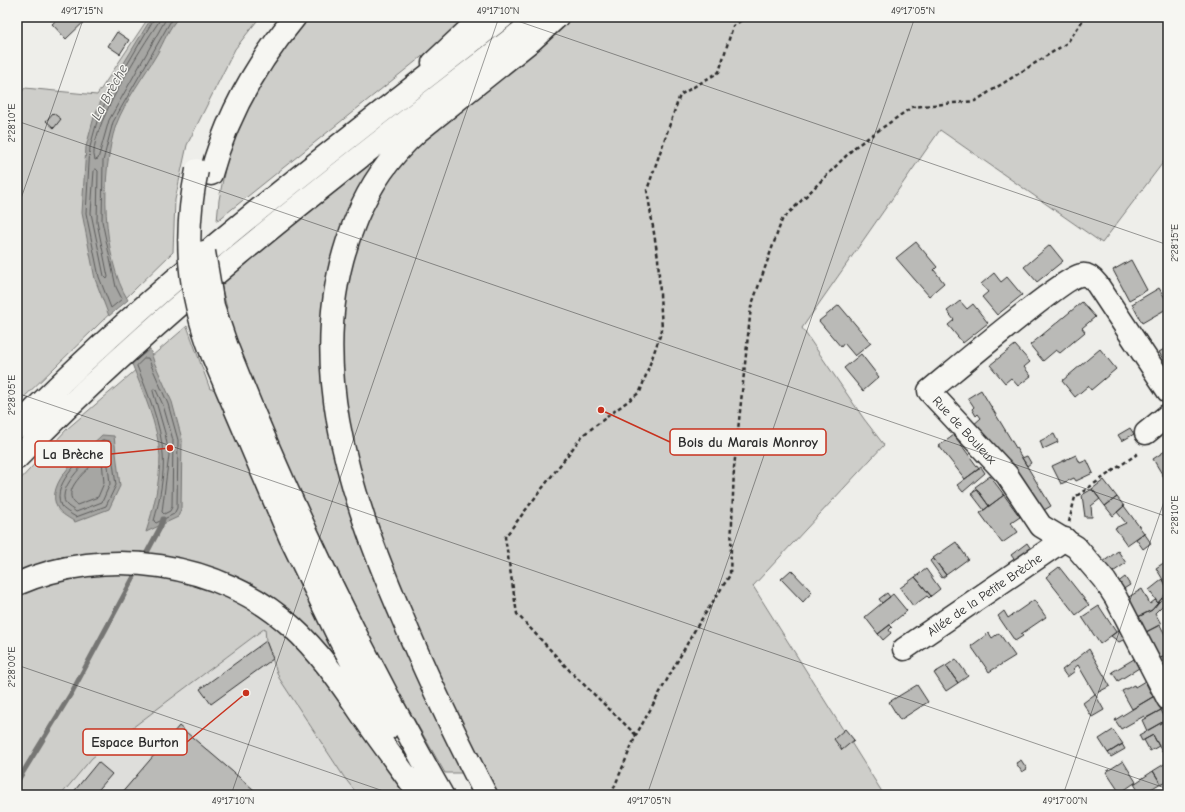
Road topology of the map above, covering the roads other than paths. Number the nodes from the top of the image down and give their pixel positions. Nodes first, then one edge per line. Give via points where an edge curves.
1 (278, 17) edge
2 (295, 17) edge
3 (482, 17) edge
4 (503, 17) edge
5 (540, 17) edge
6 (557, 17) edge
7 (398, 99) junction
8 (204, 172) junction
9 (220, 350) junction
10 (1168, 391) edge
11 (1168, 415) edge
12 (17, 427) edge
13 (1144, 442) road end
14 (17, 458) edge
15 (1065, 539) junction
16 (17, 584) edge
17 (904, 650) dead end
18 (1168, 699) edge
19 (420, 795) edge
20 (423, 795) edge
21 (442, 795) edge
22 (486, 795) edge

1 - 8 main road via 250,56 222,104 209,135
2 - 8 main road via 261,62 241,95
3 - 7 main road via 449,46
4 - 7 main road
5 - 14 main road via 324,185 160,320
6 - 22 main road via 403,144 383,167 370,188 351,230 333,304 331,351 336,411 344,454 361,511 422,663
7 - 12 main road via 272,198 151,299 100,344
8 - 9 main road, bridge via 204,253
9 - 20 main road via 270,495 353,666
9 - 21 main road via 341,607
10 - 15 main road, Rue de Bouleux via 1097,284 1082,274 1071,279 1035,306 929,391 1007,475 1041,526
11 - 13 main road
15 - 17 main road, Allée de la Petite Brèche
15 - 18 main road, Rue de Bouleux via 1082,553 1116,598
16 - 19 main road via 62,569 112,563 145,564 176,568 211,580 255,600 292,627 328,667

